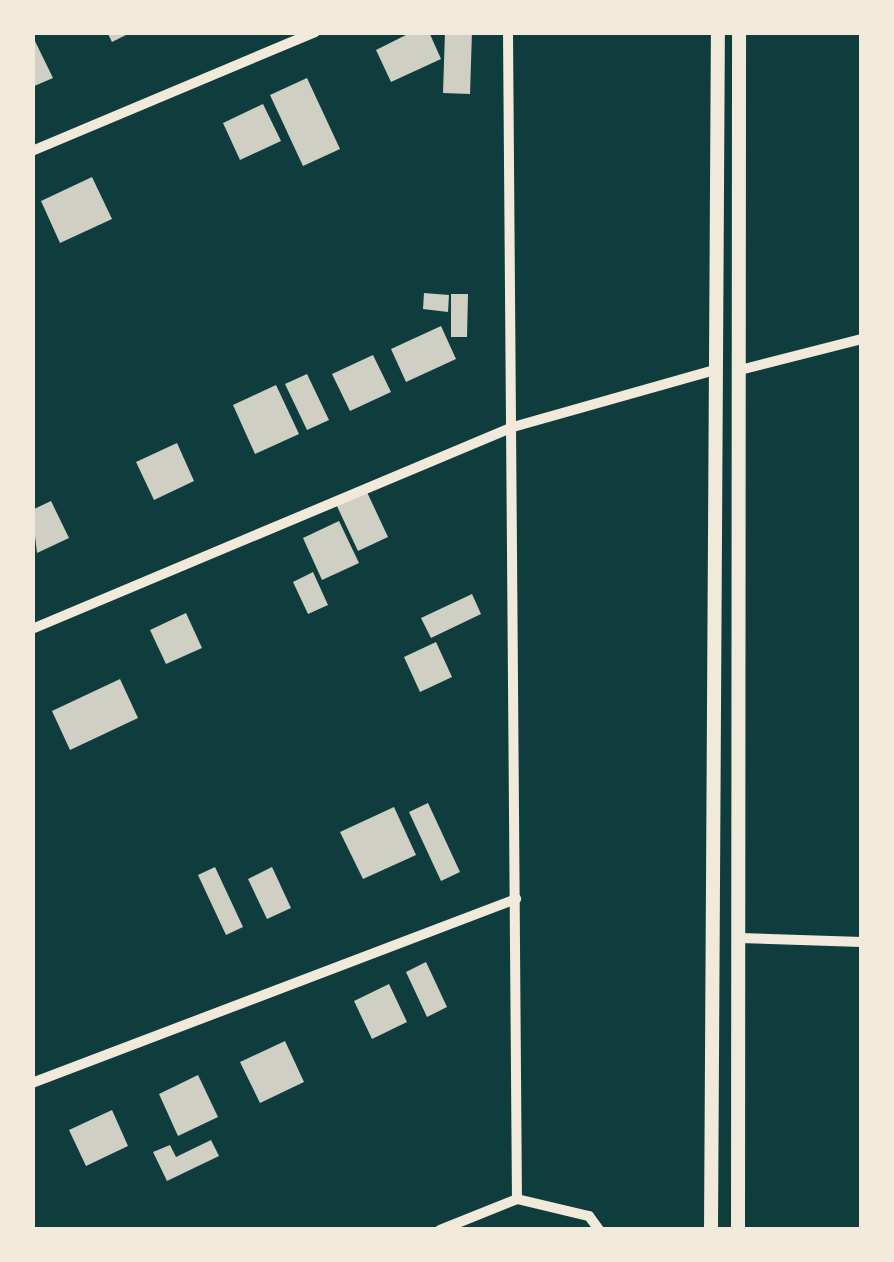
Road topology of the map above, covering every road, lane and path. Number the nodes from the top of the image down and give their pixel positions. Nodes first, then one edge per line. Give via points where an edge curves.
1 (315, 32) edge
2 (508, 32) edge
3 (718, 32) edge
4 (739, 32) edge
5 (32, 151) edge
6 (862, 339) edge
7 (744, 368) junction
8 (714, 370) junction
9 (513, 428) junction
10 (32, 629) edge
11 (516, 899) junction
12 (740, 938) junction
13 (862, 942) edge
14 (32, 1083) edge
15 (517, 1200) junction
16 (440, 1230) edge
17 (599, 1230) edge
18 (712, 1230) edge
19 (738, 1230) edge

1 - 5 street
2 - 9 street
3 - 8 main road
4 - 7 main road
6 - 7 street
7 - 12 main road
8 - 9 street
8 - 18 main road
9 - 10 street
9 - 11 street
11 - 14 street
11 - 15 street
12 - 13 street
12 - 19 main road
15 - 16 street
15 - 17 street via 589,1216

